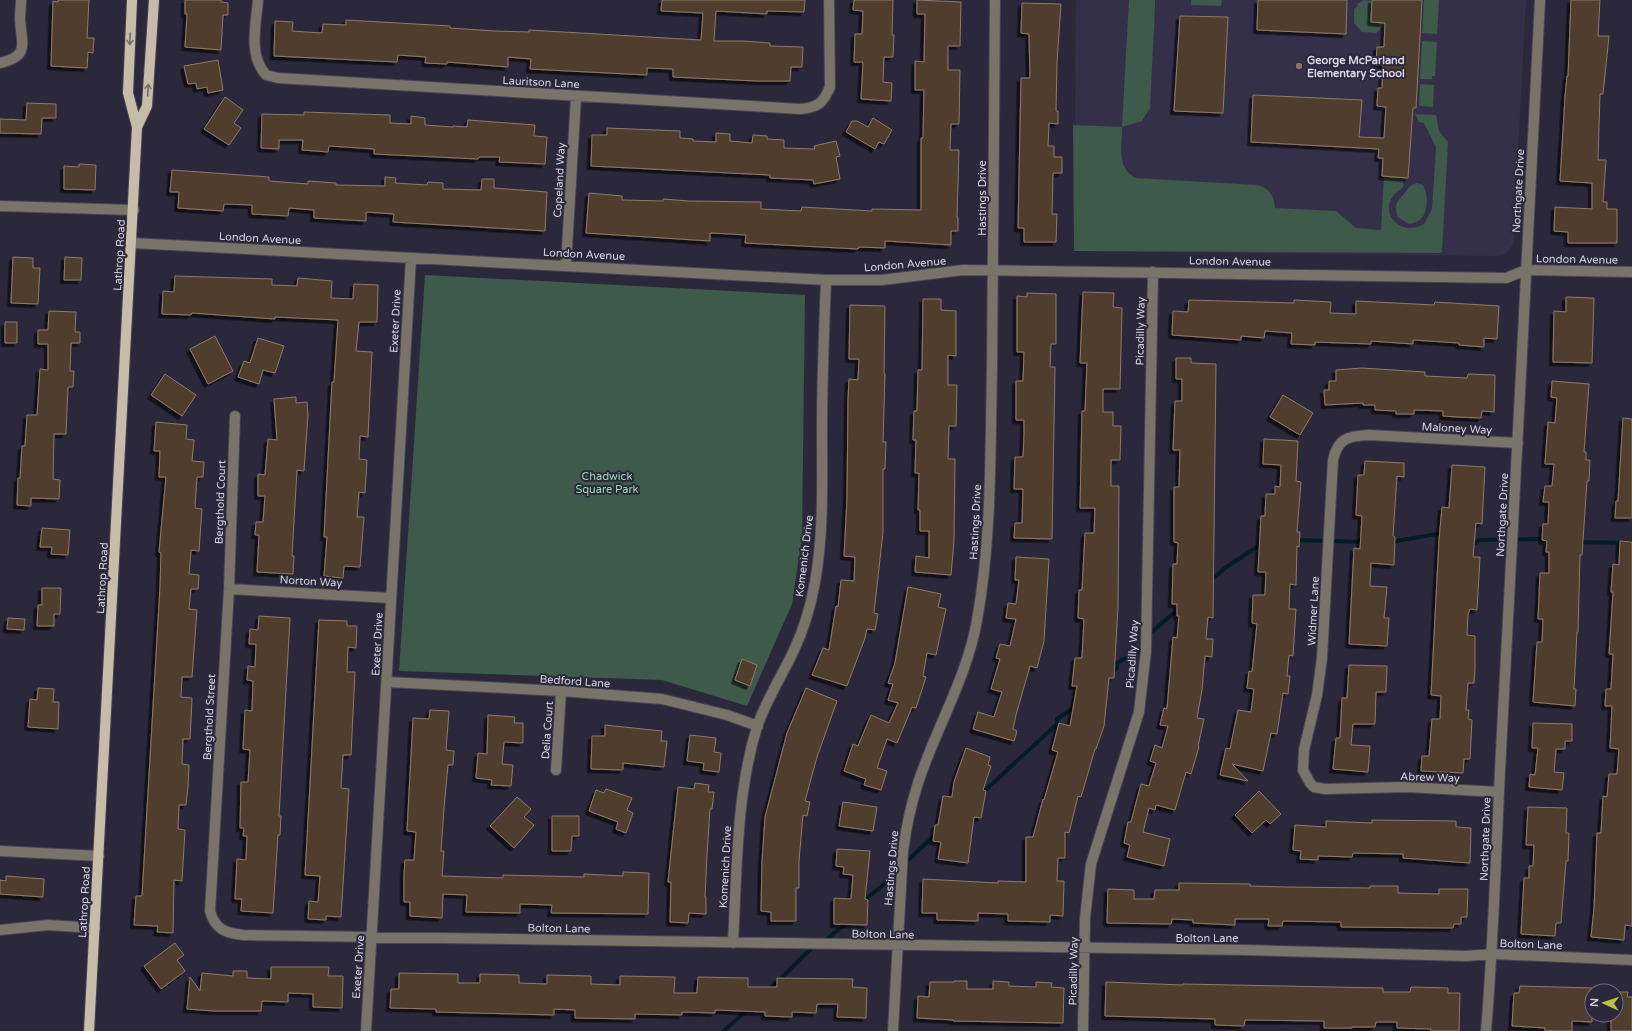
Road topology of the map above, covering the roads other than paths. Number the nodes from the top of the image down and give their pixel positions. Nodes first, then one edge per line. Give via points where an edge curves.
1 (21, 0) edge
2 (132, 0) edge
3 (154, 0) edge
4 (258, 0) edge
5 (829, 0) edge
6 (995, 0) edge
7 (1540, 0) edge
8 (0, 62) edge
9 (576, 97) junction
10 (137, 127) junction
11 (0, 206) edge
12 (134, 210) junction
13 (132, 243) junction
14 (411, 258) junction
15 (566, 265) junction
16 (1526, 270) junction
17 (993, 271) junction
18 (1153, 272) junction
19 (1632, 272) edge
20 (826, 280) junction
21 (235, 416) dead end
22 (1395, 436) joint
23 (1518, 443) junction
24 (228, 589) junction
25 (391, 598) junction
26 (387, 682) junction
27 (561, 691) junction
28 (758, 726) junction
29 (556, 770) dead end
30 (1361, 788) joint
31 (1499, 792) junction
32 (214, 846) joint
33 (0, 851) edge
34 (98, 856) junction
35 (95, 928) junction
36 (0, 930) edge
37 (372, 937) junction
38 (733, 942) junction
39 (897, 946) junction
40 (1086, 949) junction
41 (1493, 954) junction
42 (1632, 960) edge
43 (89, 1031) edge
44 (366, 1031) edge
45 (893, 1031) edge
46 (1083, 1031) edge
47 (1486, 1031) edge

1 - 8 street via 23,48 18,57
2 -> 10 main road, Lathrop Road via 128,93
10 -> 3 main road, Lathrop Road via 147,106
4 - 9 street, Lauritson Lane via 254,51 258,64 266,75
5 - 9 street, Lauritson Lane via 830,87 825,99 818,106 801,109
6 - 17 street, Hastings Drive
7 - 16 street, Northgate Drive
9 - 15 street, Copeland Way
10 - 12 main road, Lathrop Road
11 - 12 street
12 - 13 main road, Lathrop Road
13 - 14 street, London Avenue
13 - 34 main road, Lathrop Road
14 - 15 street, London Avenue
14 - 25 street, Exeter Drive
15 - 20 street, London Avenue
16 - 18 street, London Avenue via 1506,278
16 - 19 street, London Avenue
16 - 23 street, Northgate Drive
17 - 18 street, London Avenue
17 - 20 street, London Avenue via 963,270 882,280
17 - 39 street, Hastings Drive via 990,446 984,572 977,622 969,656 919,783 907,826
18 - 40 street, Picadilly Way via 1146,651 1138,712 1091,864 1085,918
20 - 28 street, Komenich Drive via 822,365 822,510 815,581 807,617 795,649 766,704
21 - 24 street, Bergthold Court
22 - 23 street, Maloney Way
22 - 30 street, Widmer Lane via 1353,436 1344,439 1335,451 1322,658 1317,695 1304,750 1303,770 1314,787
23 - 31 street, Northgate Drive
24 - 25 street, Norton Way
24 - 32 street, Bergthold Street
25 - 26 street, Exeter Drive
26 - 27 street, Bedford Lane
26 - 37 street, Exeter Drive
27 - 28 street, Bedford Lane via 662,699 727,715
27 - 29 street, Delia Court
28 - 38 street, Komenich Drive via 749,756 740,820
30 - 31 street, Abrew Way via 1407,787
31 - 41 street, Northgate Drive
32 - 37 street, Bolton Lane via 210,911 213,920 227,933
33 - 34 street
34 - 35 main road, Lathrop Road
35 - 36 street via 48,925
35 - 43 main road, Lathrop Road
37 - 38 street, Bolton Lane
37 - 44 street, Exeter Drive
38 - 39 street, Bolton Lane
39 - 40 street, Bolton Lane
39 - 45 street, Hastings Drive
40 - 41 street, Bolton Lane via 1466,956
40 - 46 street, Picadilly Way
41 - 42 street, Bolton Lane
41 - 47 street, Northgate Drive

